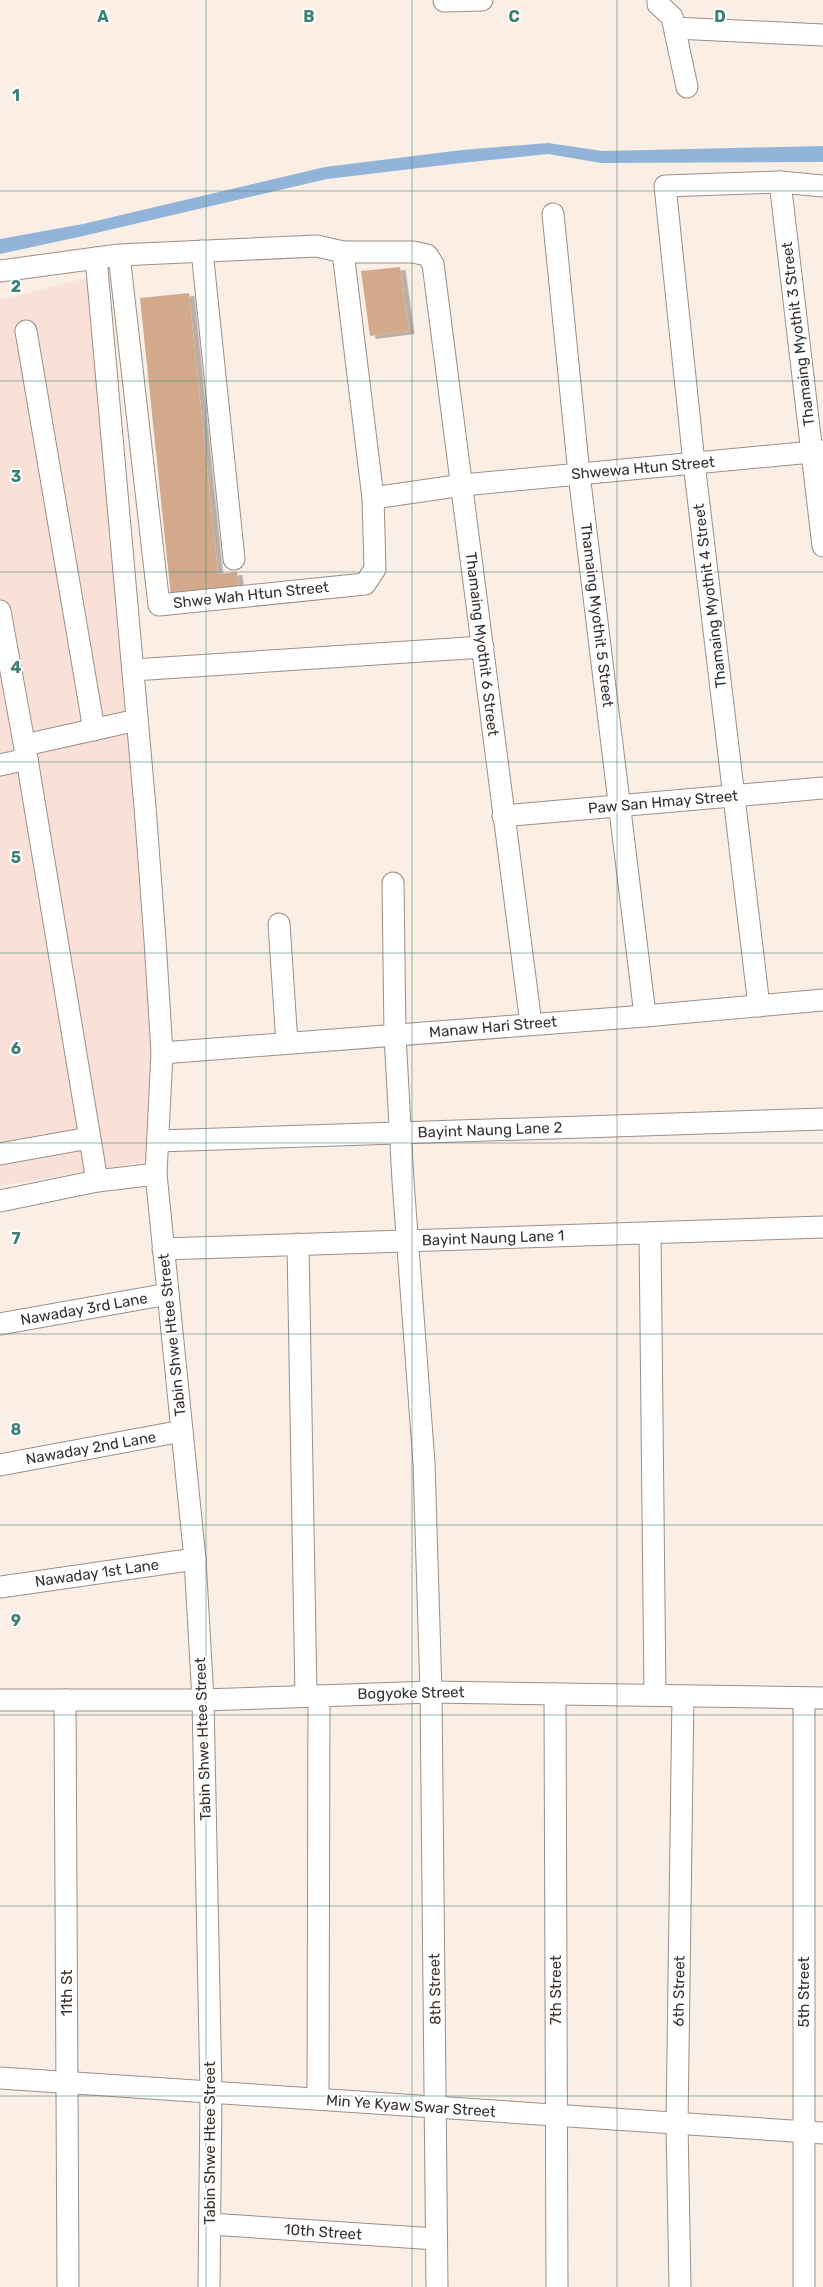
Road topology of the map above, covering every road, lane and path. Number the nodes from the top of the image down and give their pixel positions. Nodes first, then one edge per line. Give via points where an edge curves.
1 (482, 0) edge
2 (658, 0) edge
3 (444, 1) edge
4 (675, 28) junction
5 (823, 35) edge
6 (687, 87) dead end
7 (780, 182) junction
8 (823, 186) edge
9 (552, 214) dead end
10 (202, 251) junction
11 (343, 252) junction
12 (119, 255) junction
13 (96, 258) junction
14 (0, 271) edge
15 (26, 331) dead end
16 (817, 451) edge
17 (694, 463) junction
18 (579, 474) junction
19 (462, 485) junction
20 (373, 498) junction
21 (823, 546) edge
22 (234, 559) dead end
23 (0, 611) edge
24 (483, 647) junction
25 (133, 670) junction
26 (137, 720) junction
27 (94, 730) junction
28 (26, 752) junction
29 (0, 765) edge
30 (823, 788) edge
31 (734, 796) junction
32 (621, 806) junction
33 (503, 816) junction
34 (394, 884) dead end
35 (279, 924) dead end
36 (823, 1000) edge
37 (759, 1006) junction
38 (645, 1015) junction
39 (531, 1024) junction
40 (395, 1035) junction
41 (287, 1043) junction
42 (162, 1053) junction
43 (823, 1119) edge
44 (400, 1133) junction
45 (89, 1138) junction
46 (158, 1141) junction
47 (0, 1154) edge
48 (97, 1181) junction
49 (157, 1183) junction
50 (0, 1201) edge
51 (823, 1227) edge
52 (650, 1233) junction
53 (408, 1240) junction
54 (298, 1244) junction
55 (163, 1249) junction
56 (168, 1294) junction
57 (0, 1324) edge
58 (182, 1431) junction
59 (0, 1465) edge
60 (195, 1558) junction
61 (0, 1587) edge
62 (431, 1692) junction
63 (556, 1694) junction
64 (655, 1695) junction
65 (313, 1696) junction
66 (683, 1696) junction
67 (814, 1698) edge
68 (0, 1700) edge
69 (65, 1700) junction
70 (202, 1700) junction
71 (0, 2078) edge
72 (68, 2082) junction
73 (212, 2092) junction
74 (318, 2099) junction
75 (436, 2107) junction
76 (556, 2116) junction
77 (677, 2124) junction
78 (814, 2132) edge
79 (210, 2224) junction
80 (436, 2239) junction
81 (68, 2287) edge
82 (209, 2287) edge
83 (437, 2287) edge
84 (557, 2287) edge
85 (680, 2287) edge
86 (804, 2287) edge

1 - 3 street
2 - 4 street via 658,4 672,17
4 - 5 street
4 - 6 street
7 - 8 street
7 - 16 street, Thamaing Myothit 3 Street
7 - 17 street, Thamaing Myothit 4 Street via 664,186
9 - 18 street, Thamaing Myothit 5 Street
10 - 11 street via 317,246
10 - 12 street
10 - 22 street
11 - 19 street, Thamaing Myothit 6 Street via 414,252 427,255 433,264
11 - 20 street
12 - 13 street
12 - 20 street, Shwe Wah Htun Street via 159,605 365,584 375,569
13 - 14 street
13 - 25 street, Tabin Shwe Htee Street
15 - 27 street
16 - 17 street, Shwewa Htun Street
16 - 21 street, Thamaing Myothit 3 Street
17 - 18 street, Shwewa Htun Street
17 - 31 street, Thamaing Myothit 4 Street
18 - 19 street, Shwewa Htun Street
18 - 32 street, Thamaing Myothit 5 Street
19 - 20 street
19 - 24 street, Thamaing Myothit 6 Street
23 - 28 street
24 - 25 street
24 - 33 street, Thamaing Myothit 6 Street
25 - 26 street, Tabin Shwe Htee Street
26 - 27 street
26 - 42 street, Tabin Shwe Htee Street
27 - 28 street
28 - 29 street
28 - 45 street
30 - 31 street, Paw San Hmay Street
31 - 32 street, Paw San Hmay Street
31 - 37 street, Thamaing Myothit 4 Street
32 - 33 street, Paw San Hmay Street
32 - 38 street, Thamaing Myothit 5 Street
33 - 39 street, Thamaing Myothit 6 Street
34 - 40 street, 8th Street
35 - 41 street
36 - 37 street, Manaw Hari Street
37 - 38 street, Manaw Hari Street
38 - 39 street, Manaw Hari Street
39 - 40 street, Manaw Hari Street
40 - 41 street, Manaw Hari Street
40 - 44 street, 8th Street
41 - 42 street, Manaw Hari Street
42 - 46 street, Tabin Shwe Htee Street
43 - 44 street, Bayint Naung Lane 2
44 - 46 street, Bayint Naung Lane 2
44 - 53 street, 8th Street
45 - 47 street
45 - 48 street
46 - 49 street, Tabin Shwe Htee Street
48 - 49 street
48 - 50 street
49 - 55 street, Tabin Shwe Htee Street
51 - 52 street, Bayint Naung Lane 1
52 - 53 street, Bayint Naung Lane 1
52 - 64 street
53 - 54 street, Bayint Naung Lane 1
53 - 62 street, 8th Street via 424,1463
54 - 55 street, Bayint Naung Lane 1
54 - 65 street
55 - 56 street, Tabin Shwe Htee Street
56 - 57 street, Nawaday 3rd Lane
56 - 58 street, Tabin Shwe Htee Street
58 - 59 street, Nawaday 2nd Lane
58 - 60 street, Tabin Shwe Htee Street
60 - 61 street, Nawaday 1st Lane
60 - 70 street, Tabin Shwe Htee Street
62 - 63 street, Bogyoke Street
62 - 65 street, Bogyoke Street
62 - 75 street, 8th Street
63 - 64 street, Bogyoke Street
63 - 76 street, 7th Street
64 - 66 street, Bogyoke Street
65 - 70 street, Bogyoke Street
65 - 74 street
66 - 67 street, Bogyoke Street
66 - 77 street, 6th Street
67 - 78 street, 5th Street
68 - 69 street, Bogyoke Street
69 - 70 street, Bogyoke Street
69 - 72 street, 11th St
70 - 73 street, Tabin Shwe Htee Street
71 - 72 street, Min Ye Kyaw Swar Street
72 - 73 street, Min Ye Kyaw Swar Street
72 - 81 street, 11th St
73 - 74 street, Min Ye Kyaw Swar Street
73 - 79 street, Tabin Shwe Htee Street
74 - 75 street, Min Ye Kyaw Swar Street
75 - 76 street, Min Ye Kyaw Swar Street
75 - 80 street, 8th Street
76 - 77 street, Min Ye Kyaw Swar Street
76 - 84 street, 7th Street
77 - 78 street, Min Ye Kyaw Swar Street
77 - 85 street, 6th Street
78 - 86 street, 5th Street
79 - 80 street, 10th Street
79 - 82 street, Tabin Shwe Htee Street
80 - 83 street, 8th Street

